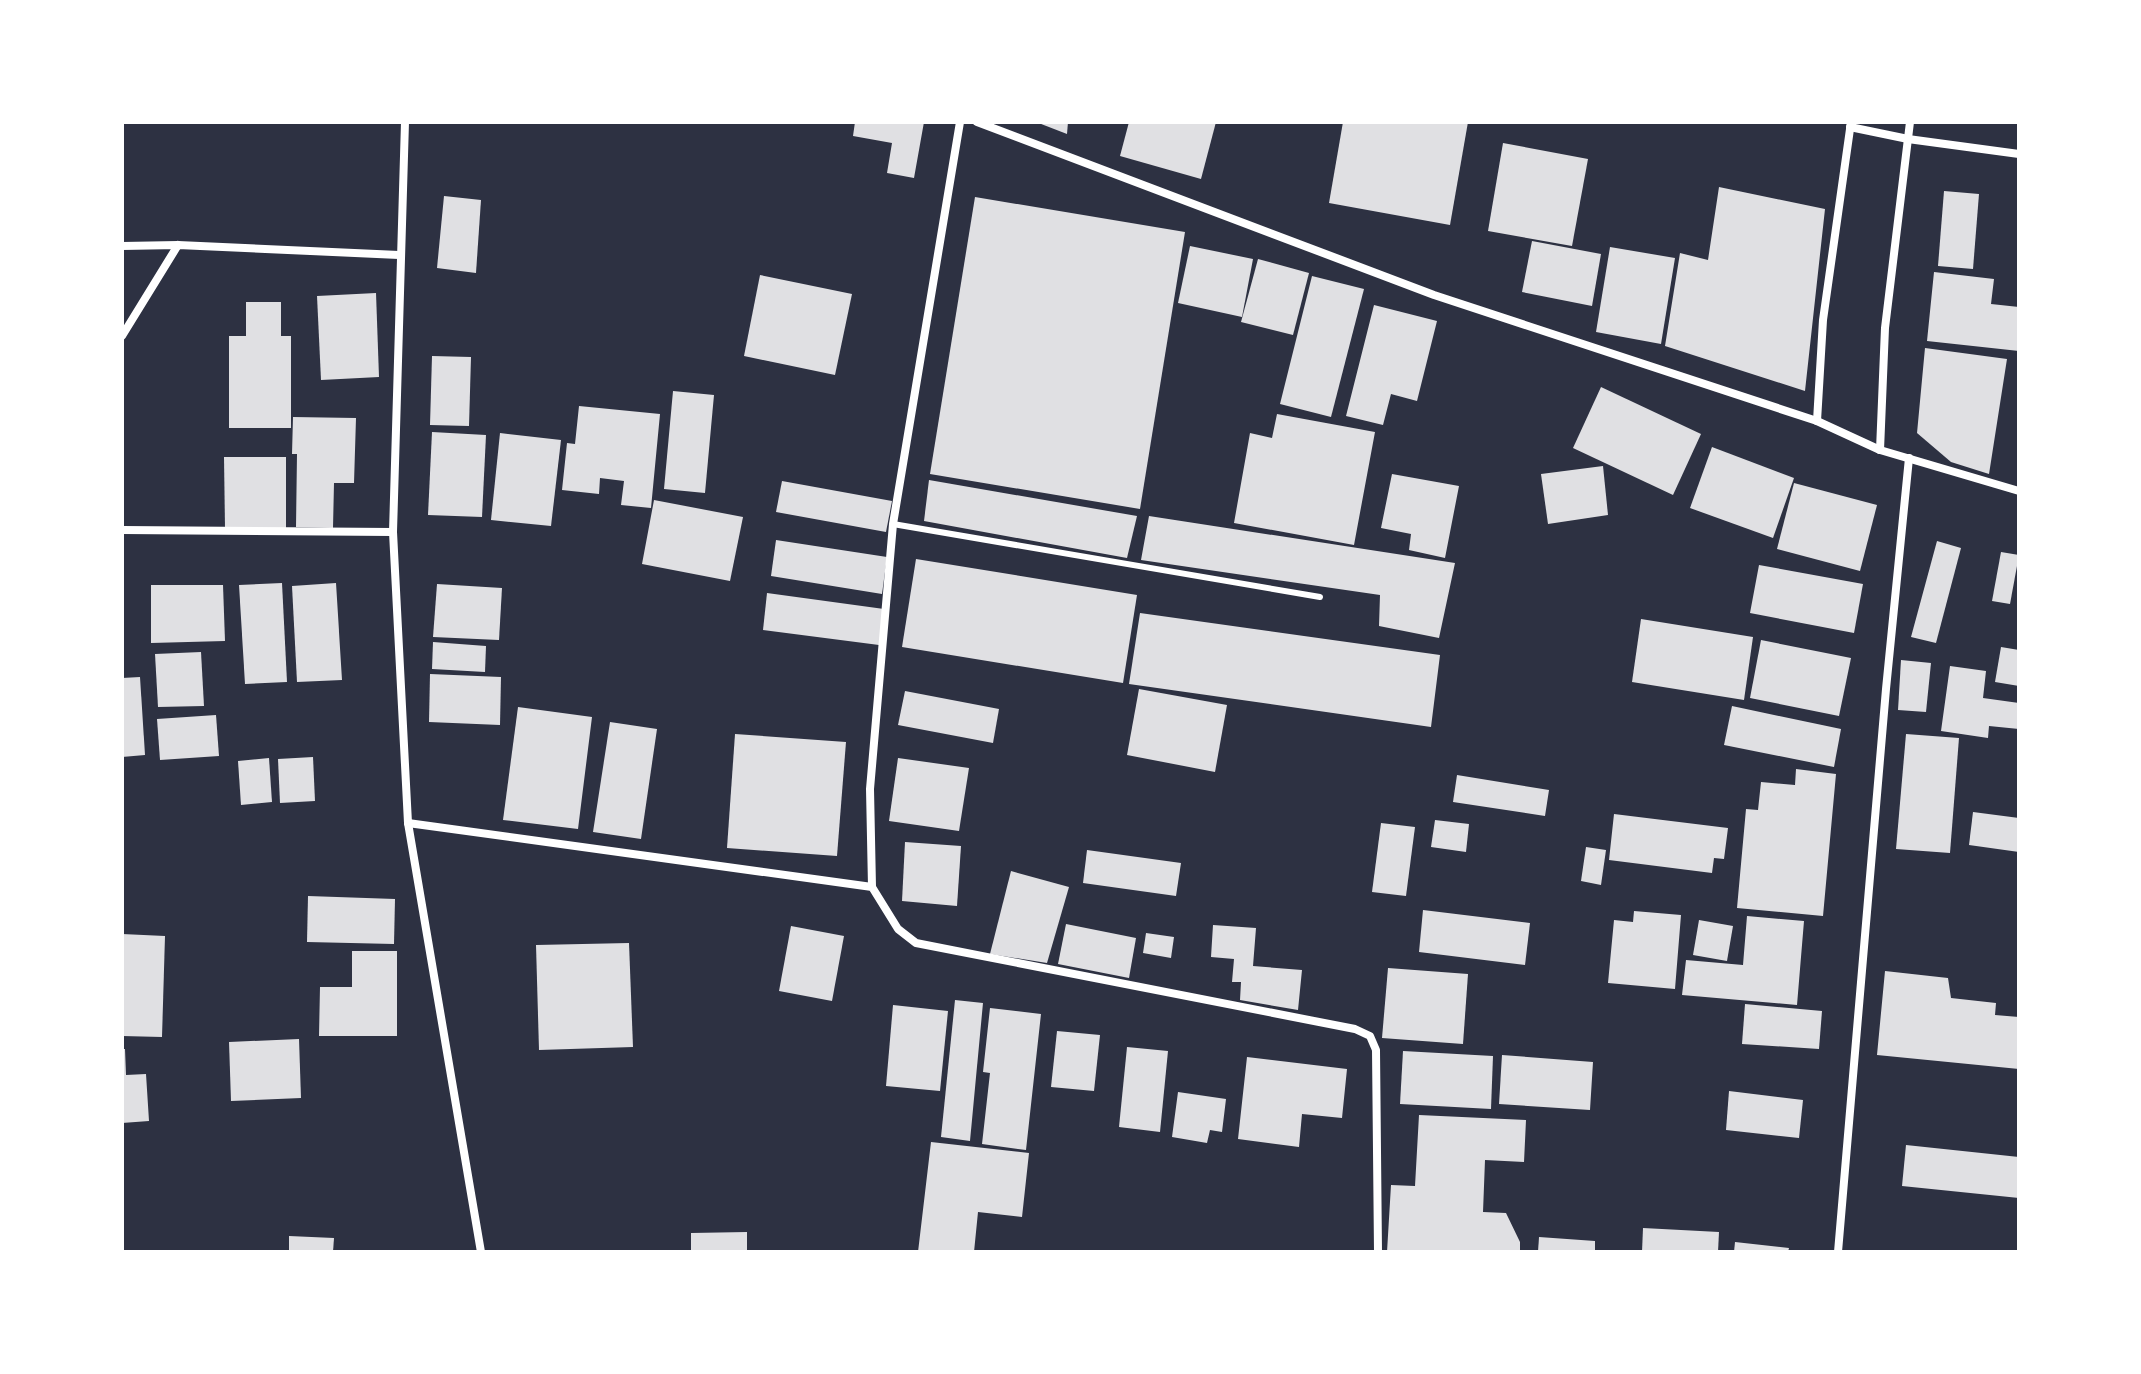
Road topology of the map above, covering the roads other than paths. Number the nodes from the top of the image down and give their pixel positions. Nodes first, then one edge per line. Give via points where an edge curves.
1 (405, 122) edge
2 (960, 122) edge
3 (977, 122) edge
4 (1910, 122) edge
5 (1850, 124) edge
6 (1908, 139) junction
7 (2019, 154) edge
8 (178, 245) junction
9 (122, 246) edge
10 (399, 255) junction
11 (122, 336) edge
12 (1817, 421) junction
13 (1880, 450) junction
14 (1909, 458) junction
15 (2019, 491) edge
16 (893, 524) junction
17 (122, 530) edge
18 (393, 532) junction
19 (1320, 597) dead end
20 (408, 823) junction
21 (872, 887) junction
22 (481, 1252) edge
23 (1378, 1252) edge
24 (1838, 1252) edge

1 - 10 street
2 - 16 street
3 - 12 street via 1434,295
4 - 6 street
5 - 6 street
5 - 12 street via 1823,320
6 - 7 street
6 - 13 street via 1885,328
8 - 9 street
8 - 10 street
8 - 11 street
10 - 18 street
12 - 13 street
13 - 14 street
14 - 15 street
14 - 24 street
16 - 19 lane
16 - 21 street via 870,789
17 - 18 street
18 - 20 street
20 - 21 street
20 - 22 street
21 - 23 street via 898,929 916,943 1370,1036 1376,1050

